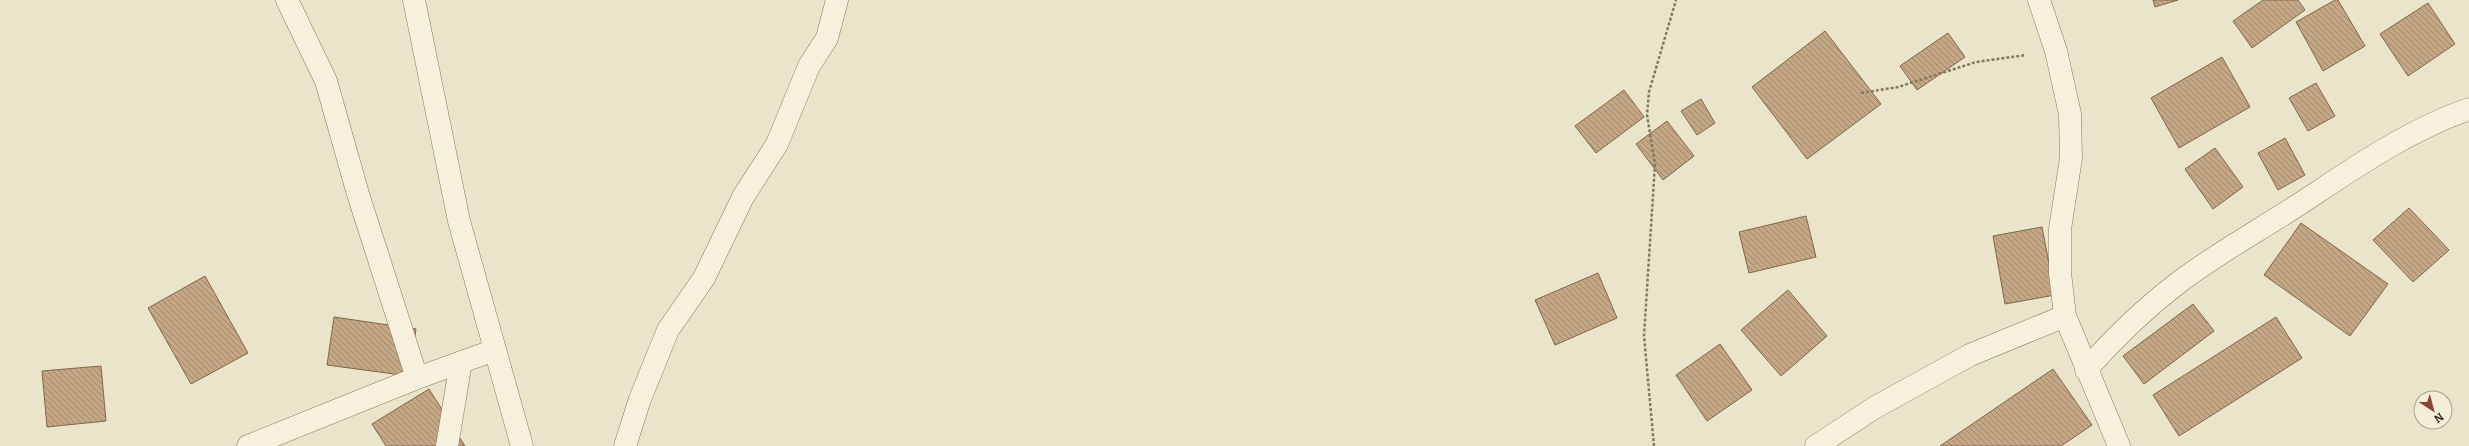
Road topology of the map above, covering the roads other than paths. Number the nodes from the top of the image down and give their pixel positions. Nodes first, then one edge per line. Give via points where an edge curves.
1 (287, 0) edge
2 (414, 0) edge
3 (837, 0) edge
4 (2039, 0) edge
5 (2469, 109) edge
6 (2065, 316) junction
7 (495, 350) junction
8 (461, 362) junction
9 (2086, 370) junction
10 (417, 378) junction
11 (248, 446) edge
12 (447, 446) edge
13 (522, 446) edge
14 (625, 446) edge
15 (1816, 446) edge
16 (2119, 446) edge

1 - 10 street via 326,82 358,194
2 - 7 street via 459,221
3 - 14 street via 828,38 809,66 777,144 743,197 704,278 668,330 640,399
4 - 6 street via 2056,51 2070,114 2071,158 2060,229 2060,274
5 - 9 street via 2445,117 2392,143 2179,282 2142,312
6 - 9 street
6 - 15 street via 1970,355 1874,408
7 - 8 street
7 - 13 street
8 - 10 street
8 - 12 street
9 - 16 street
10 - 11 street

